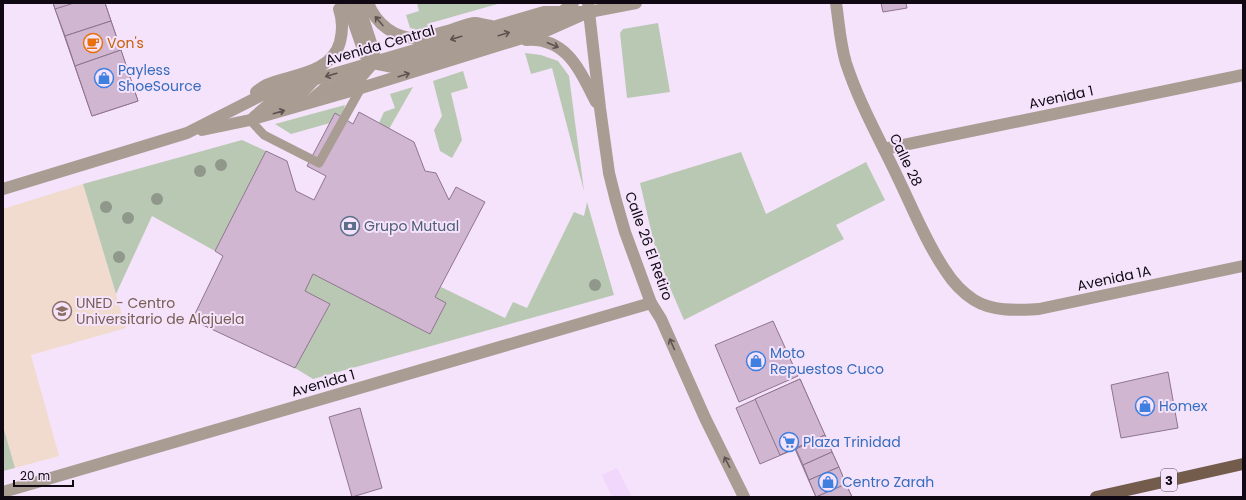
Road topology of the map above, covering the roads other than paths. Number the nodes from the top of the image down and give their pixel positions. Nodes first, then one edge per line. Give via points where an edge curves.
1 (368, 3) edge
2 (539, 3) edge
3 (573, 3) edge
4 (636, 3) edge
5 (836, 3) edge
6 (348, 6) edge
7 (589, 8) edge
8 (562, 12) junction
9 (523, 18) junction
10 (494, 27) junction
11 (501, 45) junction
12 (373, 63) junction
13 (1243, 75) edge
14 (314, 80) junction
15 (361, 88) junction
16 (308, 103) junction
17 (600, 108) junction
18 (224, 114) junction
19 (250, 120) junction
20 (187, 133) junction
21 (884, 149) junction
22 (3, 189) edge
23 (1243, 266) edge
24 (651, 303) junction
25 (990, 306) joint
26 (1243, 464) edge
27 (3, 492) edge
28 (744, 497) edge
29 (1096, 497) edge

10 -> 1 street via 474,23 429,37 409,38 384,27
2 - 9 street
3 - 8 street
4 - 7 street, Avenida Central
5 - 21 street, Calle 28 via 845,61 862,105
6 - 12 street via 365,55
6 - 18 street via 338,48 328,62 314,70 265,86
7 - 8 street, Avenida Central
7 - 11 street, Avenida Central via 548,30
7 - 17 street, Calle 26 El Retiro
8 - 9 street, Avenida Central via 544,12
12 -> 8 street via 392,67 545,22
9 - 10 street, Avenida Central
10 -> 12 street, Avenida Central
15 -> 11 street, Avenida Central
11 -> 17 street via 528,40 545,41 558,46 578,67
12 -> 14 street, Avenida Central
12 - 16 street via 360,78 324,89
13 - 21 street, Avenida 1
14 - 18 street, Avenida Central via 262,95
14 - 19 street via 300,95 268,105
15 - 16 street, Avenida Central
15 - 19 lane via 319,163 264,135
19 -> 16 street, Avenida Central
17 - 24 street, Calle 26 El Retiro via 609,173 616,201
18 - 20 street, Avenida Central
19 - 20 street, Avenida Central
20 - 22 street, Avenida Central
21 - 25 street, Calle 28 via 945,270 958,287 975,301
23 - 25 street, Avenida 1A via 1039,309 1008,310
24 - 27 street, Avenida 1
28 -> 24 street, Calle 26 El Retiro via 704,418 661,319
26 - 29 main road, 3

